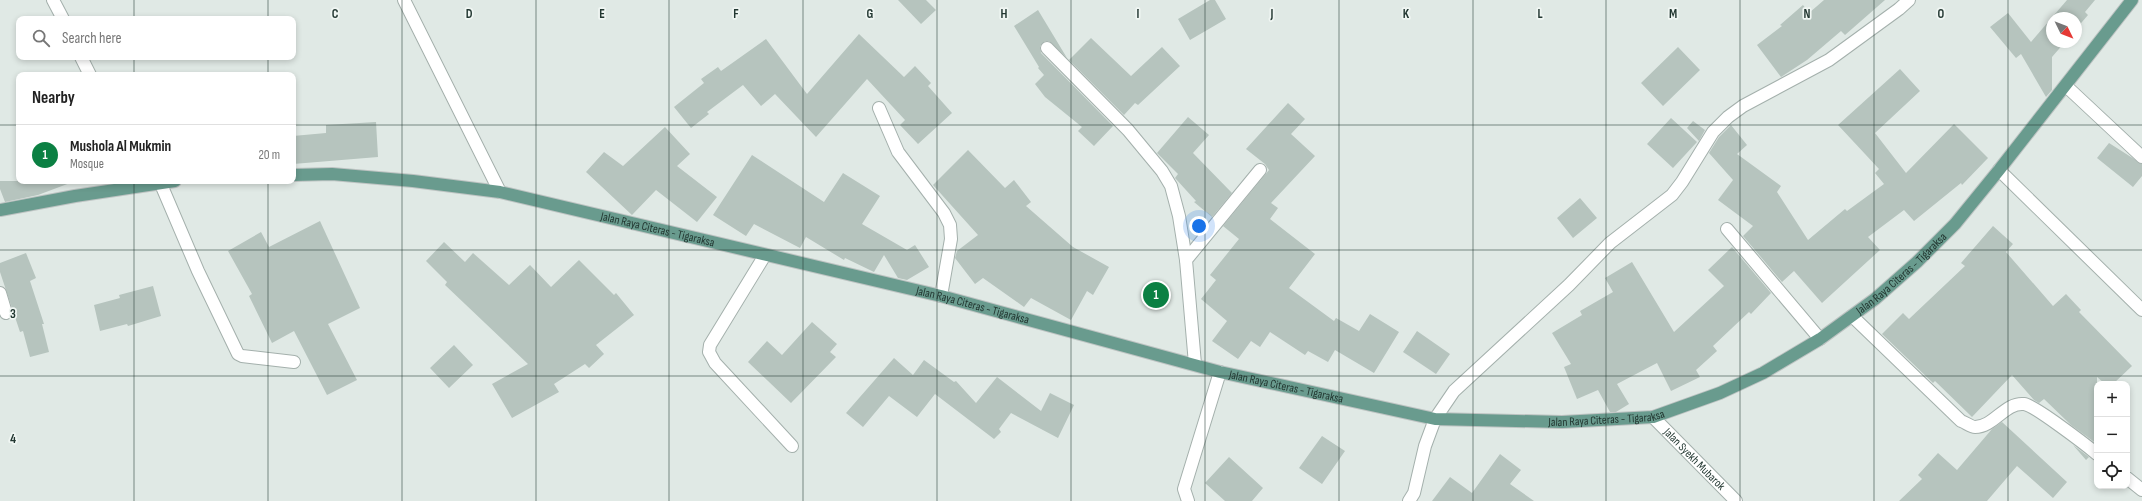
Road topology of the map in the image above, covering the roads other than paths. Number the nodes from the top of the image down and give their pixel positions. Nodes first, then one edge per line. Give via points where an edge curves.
1 (53, 0) edge
2 (404, 0) edge
3 (1909, 0) edge
4 (2132, 0) edge
5 (61, 16) edge
6 (1048, 48) dead end
7 (82, 60) edge
8 (88, 72) edge
9 (2066, 86) junction
10 (880, 108) dead end
11 (2142, 157) edge
12 (1260, 170) dead end
13 (1999, 170) junction
14 (296, 175) edge
15 (138, 184) edge
16 (161, 184) edge
17 (500, 192) junction
18 (0, 210) edge
19 (1727, 229) dead end
20 (765, 255) junction
21 (1186, 260) junction
22 (0, 293) edge
23 (941, 296) junction
24 (2142, 310) edge
25 (6, 313) dead end
26 (1852, 316) junction
27 (1820, 339) junction
28 (294, 362) dead end
29 (1195, 364) junction
30 (1220, 372) junction
31 (1653, 417) junction
32 (1435, 419) junction
33 (792, 446) dead end
34 (2096, 453) edge
35 (2130, 480) edge
36 (2142, 490) edge
37 (1188, 501) edge
38 (1409, 501) edge
39 (1736, 501) edge

1 - 5 street
2 - 17 street
3 - 32 street via 1894,14 1829,60 1743,106 1728,117 1713,132 1672,195 1610,243 1569,285 1454,391
4 - 9 main road, Jalan Raya Citeras - Tigaraksa
6 - 21 street via 1128,130 1162,171 1180,216
7 - 8 street
9 - 11 street
9 - 13 main road, Jalan Raya Citeras - Tigaraksa
10 - 23 street via 898,152 944,213 950,225 951,238
12 - 21 street
13 - 24 street
13 - 26 main road, Jalan Raya Citeras - Tigaraksa via 1955,224 1917,262
14 - 17 main road, Jalan Raya Citeras - Tigaraksa via 339,175
15 - 18 main road
16 - 28 street via 198,271 238,354
17 - 20 main road, Jalan Raya Citeras - Tigaraksa
19 - 27 street
20 - 23 main road, Jalan Raya Citeras - Tigaraksa
20 - 33 street via 714,339 709,352 716,363
21 - 29 street
22 - 25 street
23 - 29 main road, Jalan Raya Citeras - Tigaraksa
26 - 27 main road, Jalan Raya Citeras - Tigaraksa
26 - 34 street via 1961,420 1974,427 1987,424 2013,405 2025,404 2076,436
27 - 31 main road, Jalan Raya Citeras - Tigaraksa via 1763,373 1720,393
29 - 30 main road, Jalan Raya Citeras - Tigaraksa
30 - 32 main road, Jalan Raya Citeras - Tigaraksa
30 - 37 street via 1184,489
31 - 32 main road, Jalan Raya Citeras - Tigaraksa via 1562,422
31 - 39 street, Jalan Syekh Mubarok
32 - 38 street via 1425,446 1414,493
35 - 36 street

